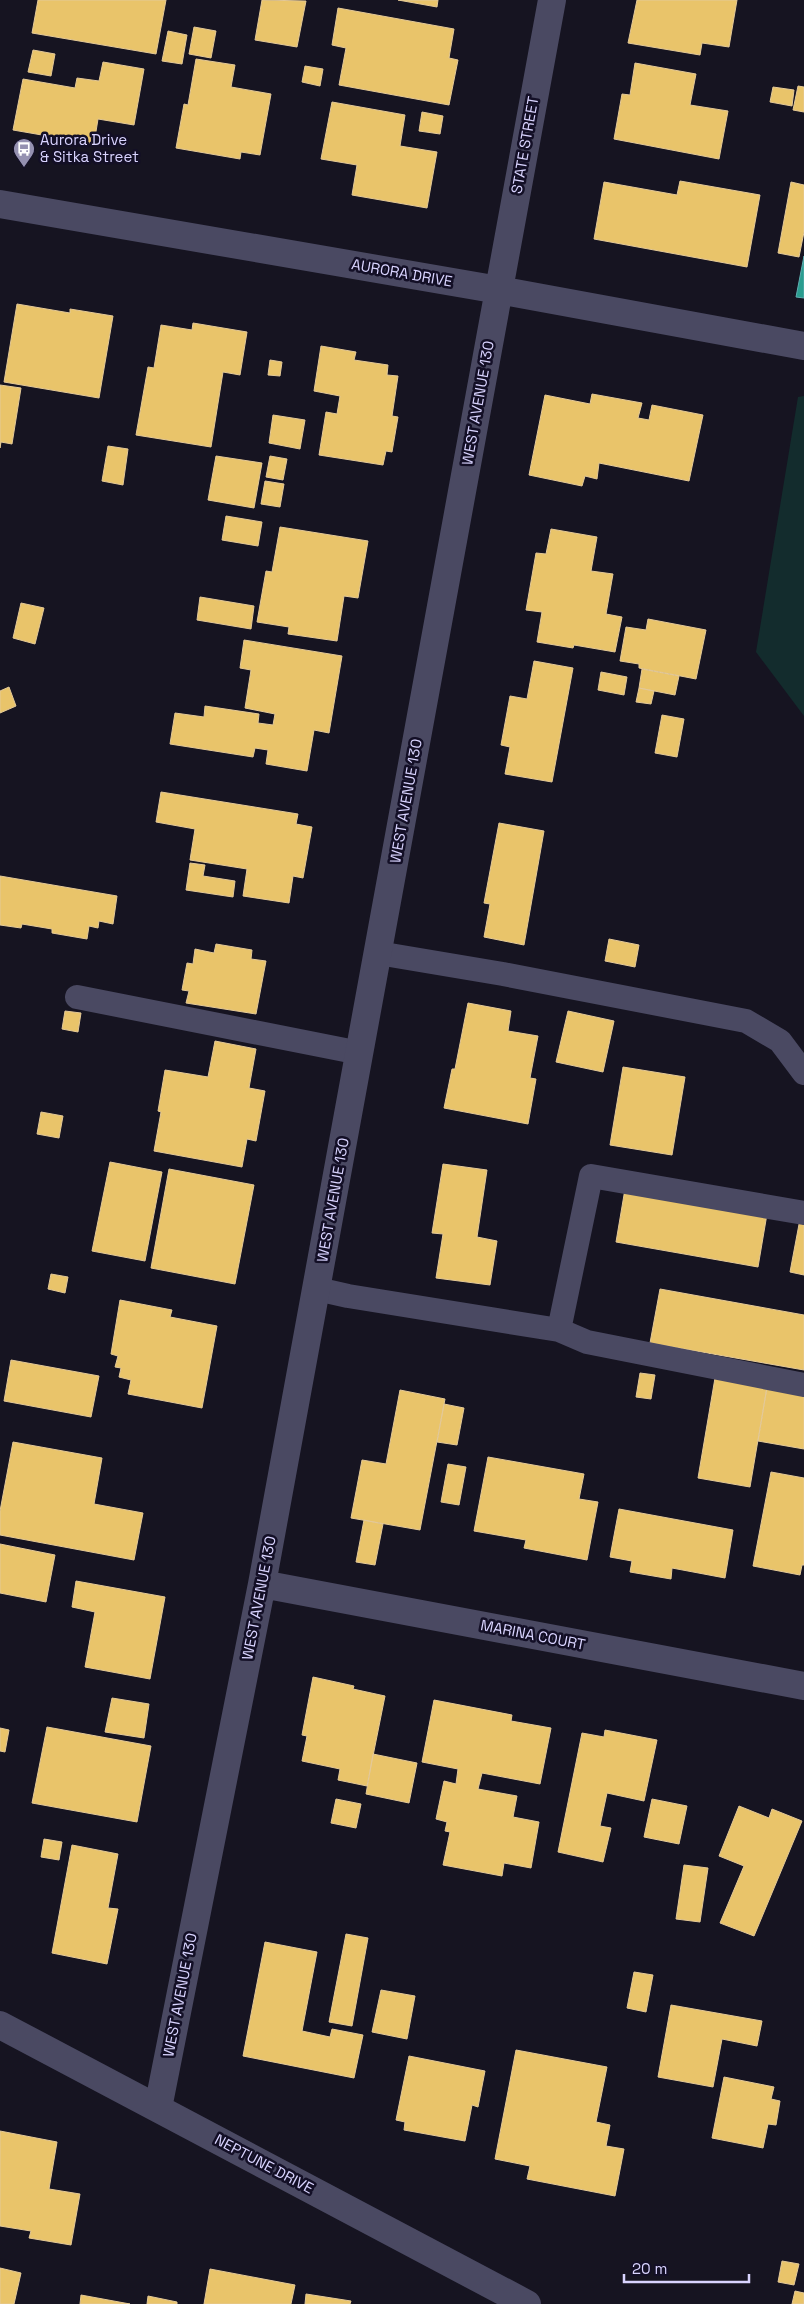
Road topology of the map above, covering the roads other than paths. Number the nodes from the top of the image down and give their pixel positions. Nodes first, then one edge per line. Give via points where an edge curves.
1 (552, 0) edge
2 (0, 204) edge
3 (499, 290) junction
4 (804, 346) edge
5 (378, 954) junction
6 (77, 997) dead end
7 (360, 1053) junction
8 (804, 1073) edge
9 (804, 1213) edge
10 (317, 1289) junction
11 (559, 1330) junction
12 (804, 1385) edge
13 (262, 1584) junction
14 (804, 1686) edge
15 (0, 2025) edge
16 (158, 2108) junction
17 (527, 2304) edge

1 - 3 street, STATE STREET
2 - 3 street, AURORA DRIVE
3 - 4 street, AURORA DRIVE
3 - 5 street, WEST AVENUE 130
5 - 7 street, WEST AVENUE 130
5 - 8 lane via 503,974 746,1021 780,1041
6 - 7 lane
7 - 10 street, WEST AVENUE 130
9 - 11 lane via 591,1176
10 - 11 lane
10 - 13 street, WEST AVENUE 130
11 - 12 lane via 587,1342
13 - 14 street, MARINA COURT
13 - 16 street, WEST AVENUE 130
15 - 16 street, NEPTUNE DRIVE
16 - 17 street, NEPTUNE DRIVE

